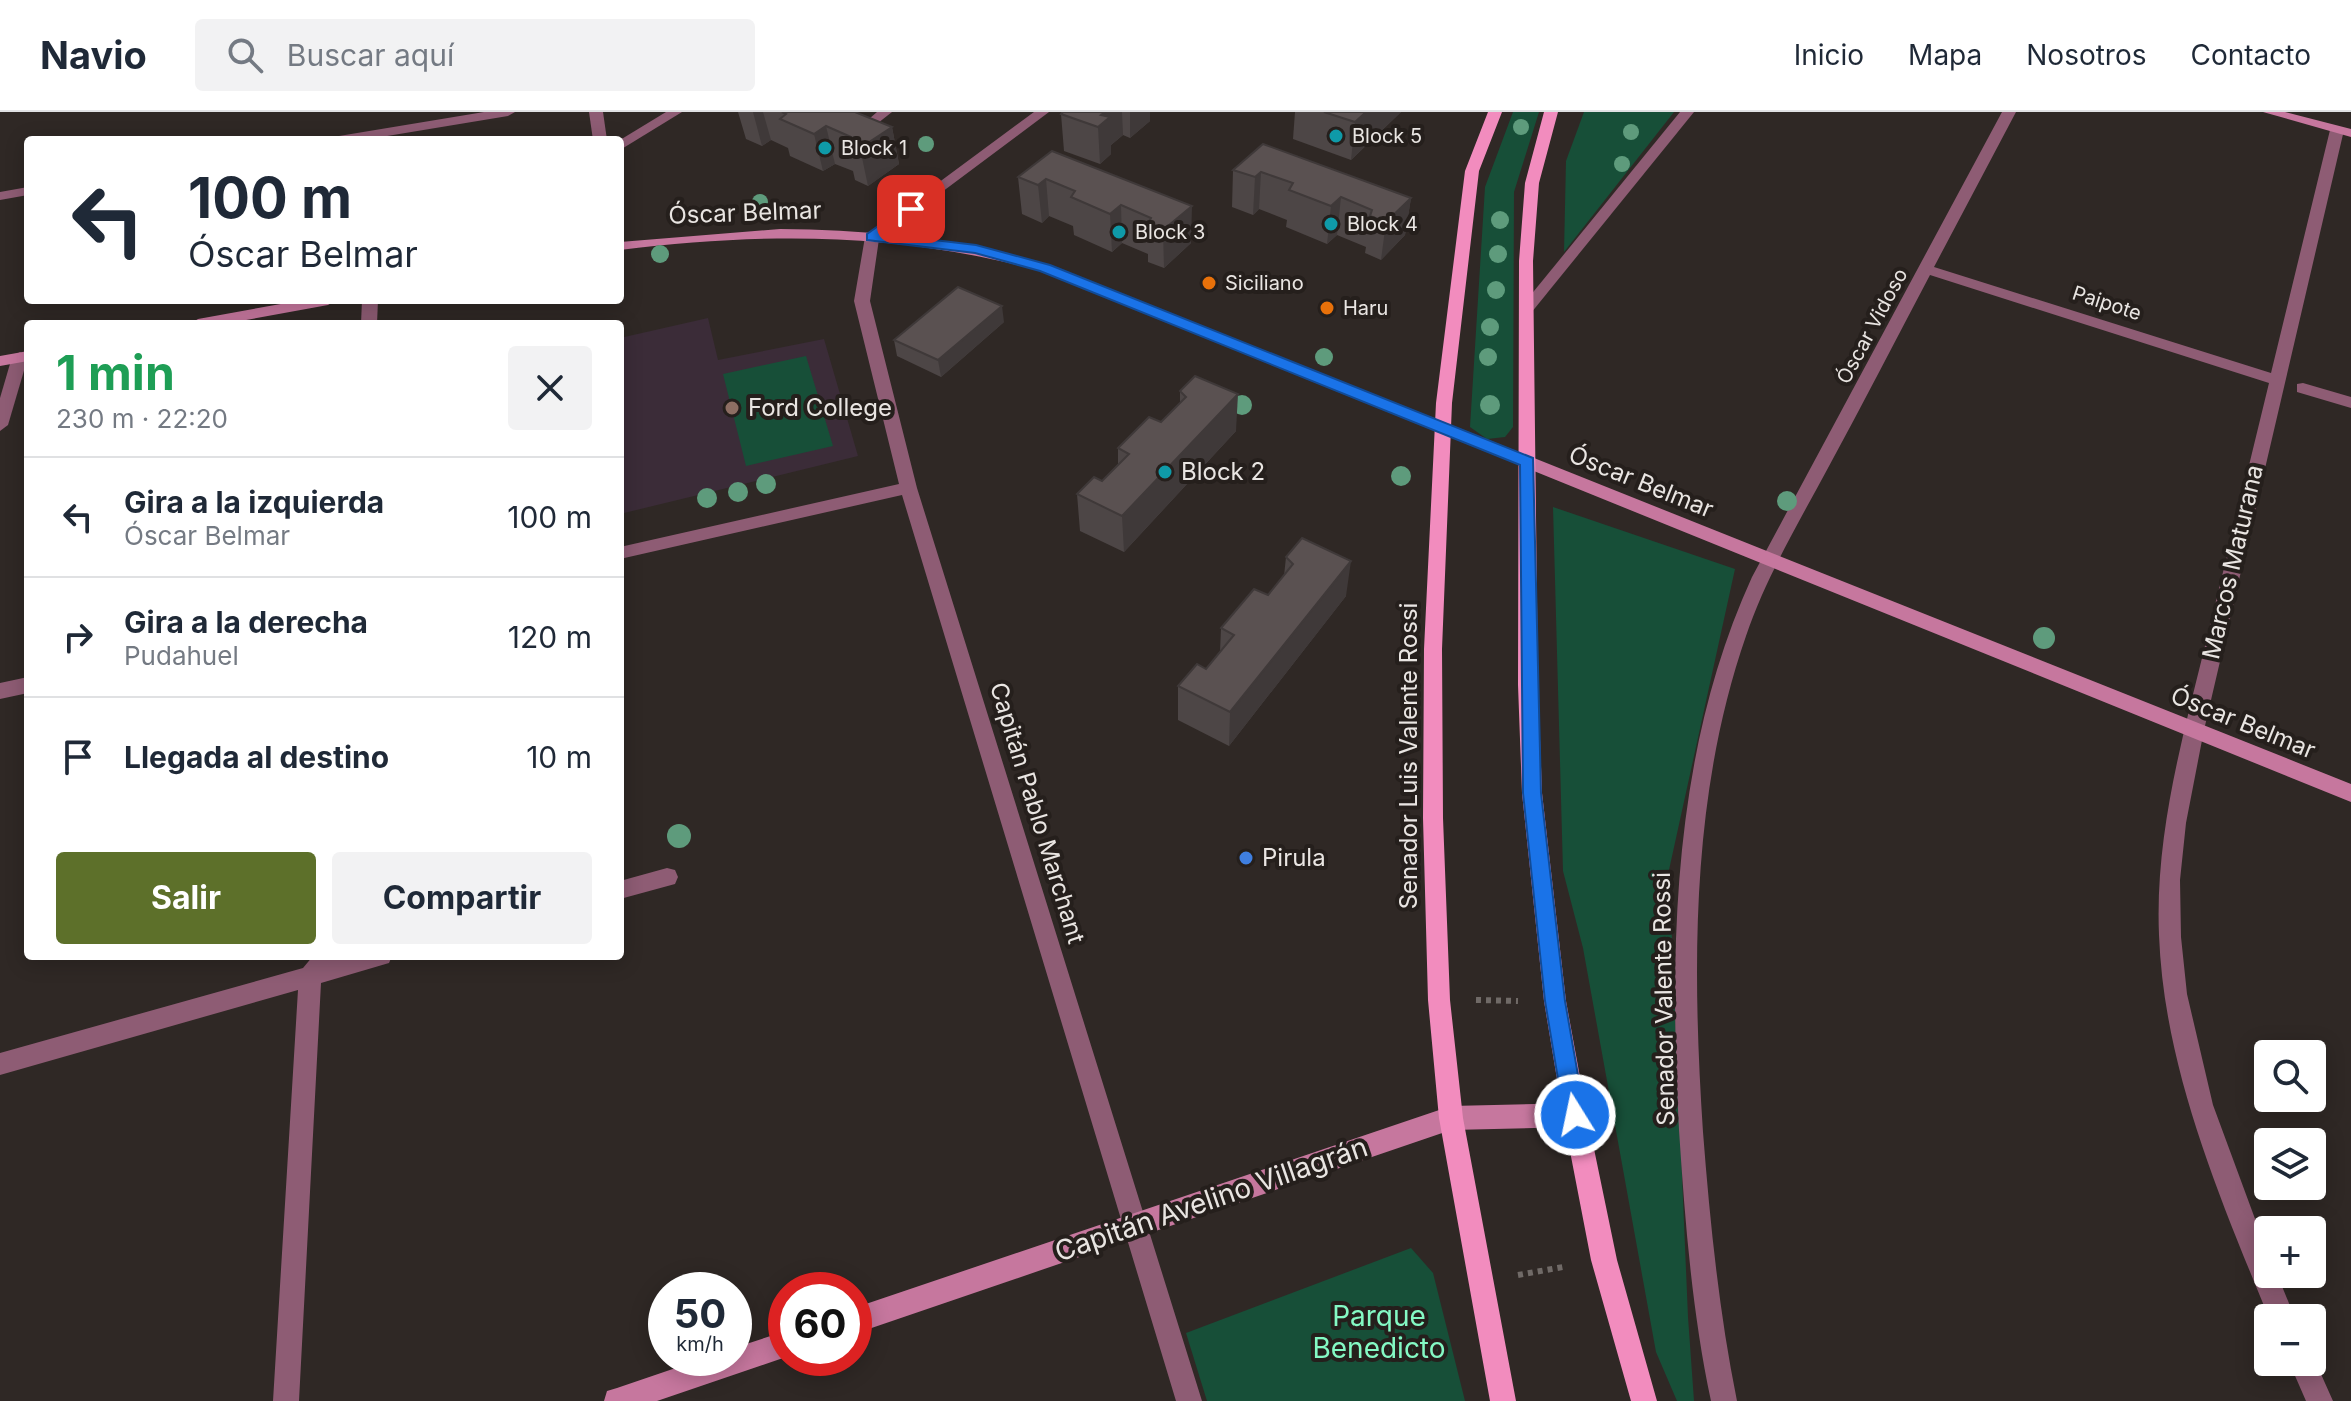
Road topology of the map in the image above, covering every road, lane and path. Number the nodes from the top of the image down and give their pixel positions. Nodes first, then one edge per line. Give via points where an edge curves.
1 (508, 112) edge
2 (596, 112) edge
3 (675, 112) edge
4 (818, 112) edge
5 (885, 112) edge
6 (1042, 112) edge
7 (1495, 112) edge
8 (1551, 112) edge
9 (1687, 112) edge
10 (2009, 112) edge
11 (2270, 112) edge
12 (2344, 132) edge
13 (363, 136) edge
14 (599, 136) edge
15 (624, 144) edge
16 (24, 192) edge
17 (0, 196) edge
18 (872, 237) junction
19 (624, 246) edge
20 (1925, 269) junction
21 (306, 304) edge
22 (1526, 310) junction
23 (220, 320) edge
24 (24, 356) edge
25 (0, 361) edge
26 (2276, 380) junction
27 (2303, 388) dead end
28 (2351, 403) edge
29 (0, 425) edge
30 (1443, 428) junction
31 (1528, 462) junction
32 (908, 488) junction
33 (624, 552) edge
34 (1771, 560) junction
35 (24, 686) edge
36 (0, 691) edge
37 (2194, 730) junction
38 (2351, 793) edge
39 (667, 877) dead end
40 (624, 889) edge
41 (324, 960) edge
42 (367, 960) edge
43 (310, 976) junction
44 (1439, 1000) junction
45 (1555, 1001) junction
46 (0, 1064) edge
47 (1575, 1115) junction
48 (1451, 1118) junction
49 (1137, 1225) junction
50 (1604, 1260) junction
51 (1483, 1280) junction
52 (2276, 1304) edge
53 (872, 1315) edge
54 (768, 1350) edge
55 (2308, 1376) edge
56 (286, 1401) edge
57 (617, 1401) edge
58 (1189, 1401) edge
59 (1503, 1401) edge
60 (1644, 1401) edge
61 (1724, 1401) edge
62 (2320, 1401) edge

1 - 13 street
2 - 14 street
3 - 15 street
4 - 5 street via 864,130
6 - 18 street
7 - 30 main road, Senador Luis Valente Rossi via 1472,171
8 - 22 main road via 1532,183
9 - 22 street
10 - 20 street, Óscar Vidoso
11 - 12 street
12 - 26 street, Marcos Maturana
16 - 17 street
18 - 19 street, Óscar Belmar via 742,232
18 - 30 street, Óscar Belmar via 976,249 1045,268
18 - 32 street, Capitán Pablo Marchant via 862,301
20 - 26 street, Paipote
20 - 34 street, Óscar Vidoso
21 - 23 street
22 - 31 main road
24 - 25 street
24 - 29 street
26 - 37 street, Marcos Maturana
27 - 28 street
30 - 31 street, Óscar Belmar
30 - 44 main road, Senador Luis Valente Rossi via 1433,664
31 - 34 street, Óscar Belmar
31 - 45 main road via 1532,793
32 - 33 street
32 - 49 street, Capitán Pablo Marchant
34 - 37 street, Óscar Belmar
34 - 61 street, Senador Valente Rossi via 1729,657 1714,712 1688,867 1691,1118 1700,1251
35 - 36 street
37 - 38 street, Óscar Belmar
37 - 52 street, Marcos Maturana via 2169,879 2170,943 2181,1022 2238,1212
39 - 40 street
41 - 43 street
42 - 43 street
43 - 46 street
43 - 56 street
44 - 45 path
44 - 48 main road, Senador Luis Valente Rossi
45 - 47 main road
47 - 48 street, Capitán Avelino Villagrán
47 - 50 main road
48 - 49 street, Capitán Avelino Villagrán
48 - 51 main road, Senador Luis Valente Rossi
49 - 53 street, Capitán Avelino Villagrán
49 - 58 street, Capitán Pablo Marchant
50 - 51 path
50 - 60 main road
51 - 59 main road, Senador Luis Valente Rossi
54 - 57 street
55 - 62 street

